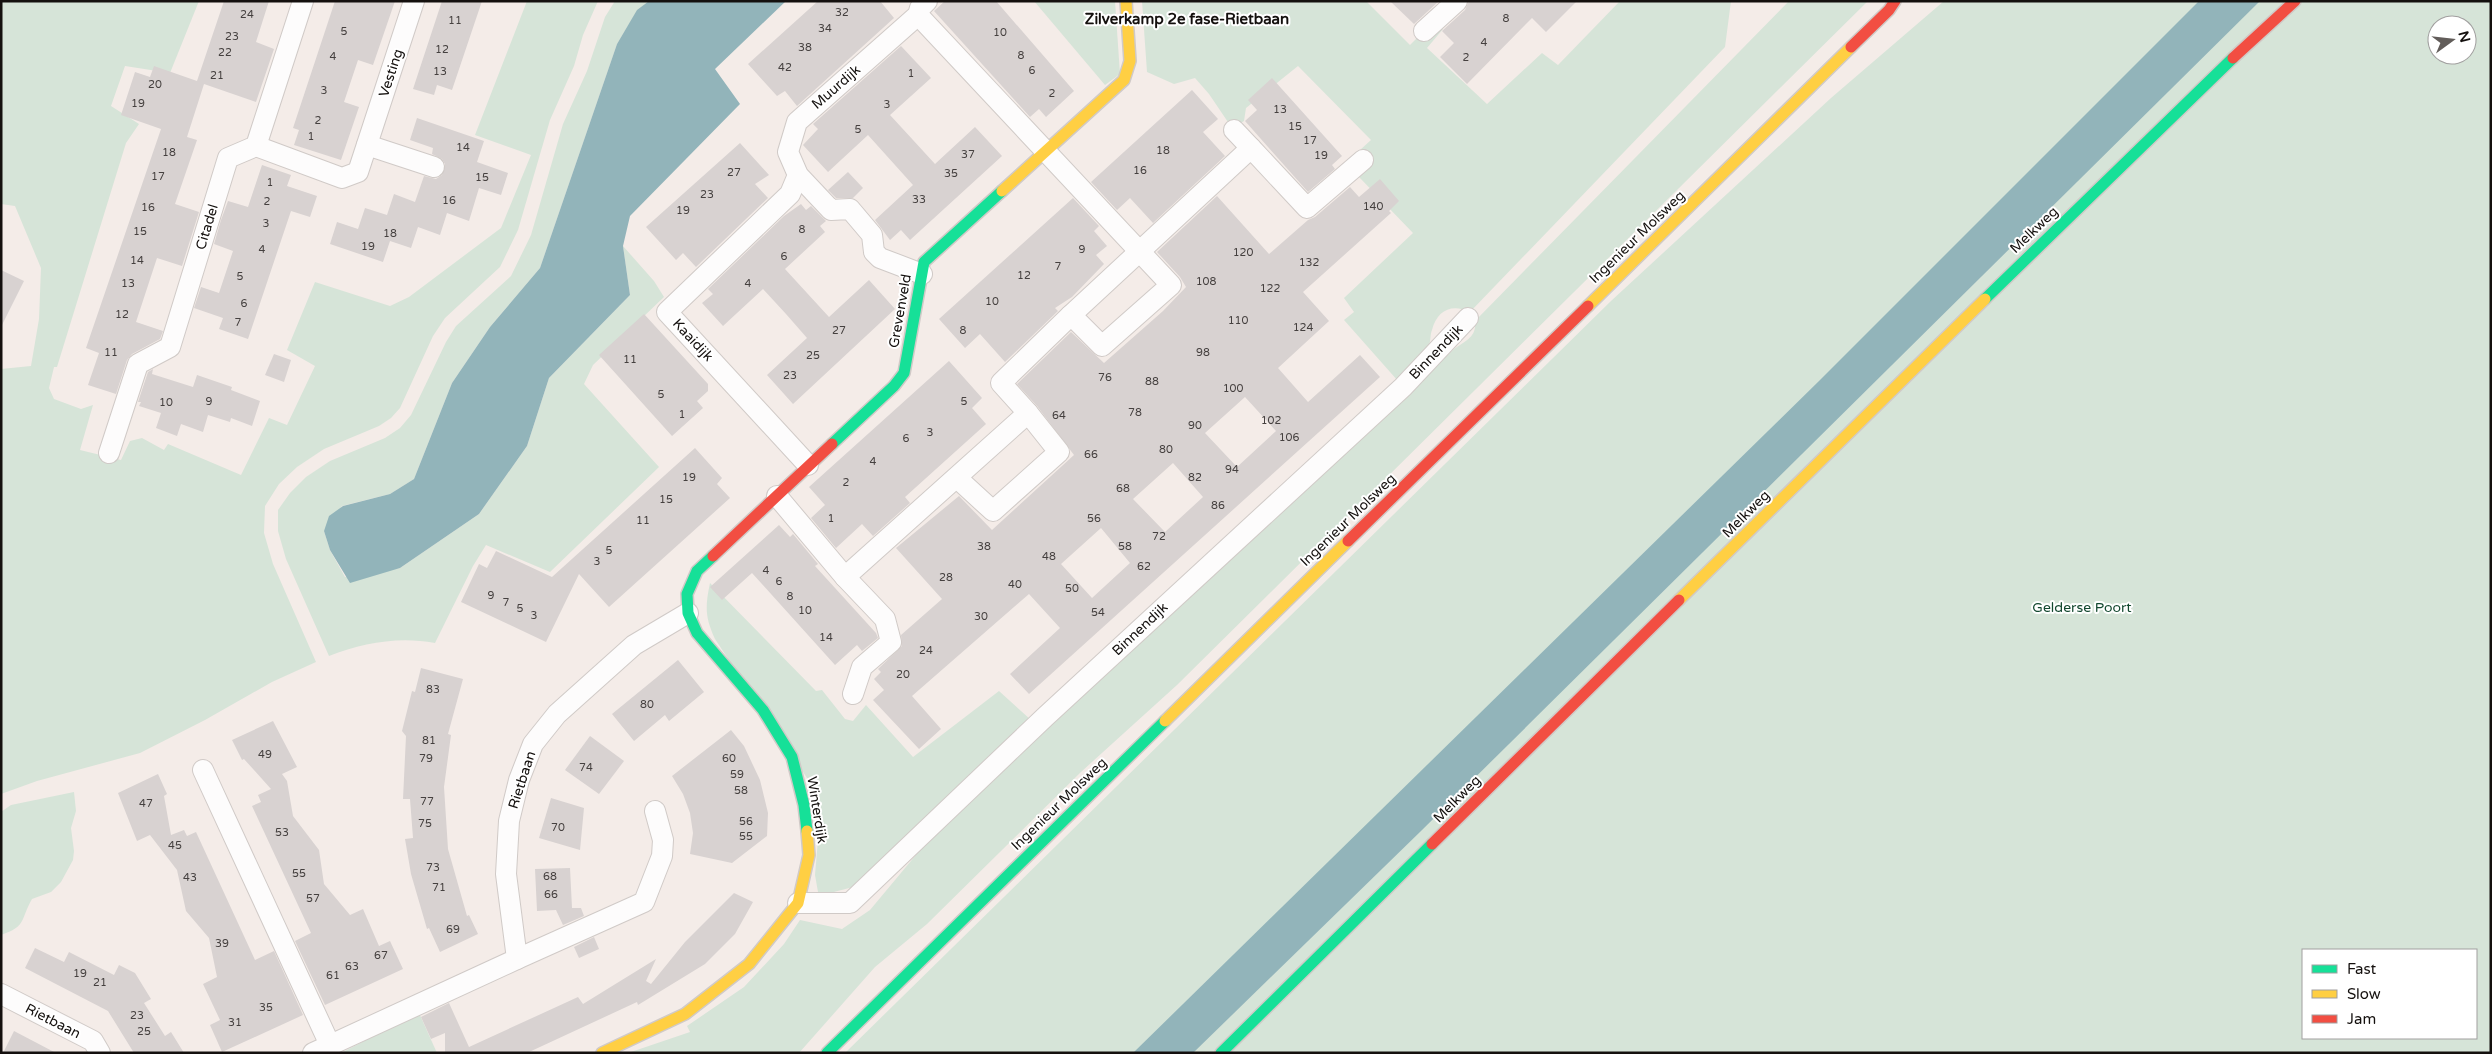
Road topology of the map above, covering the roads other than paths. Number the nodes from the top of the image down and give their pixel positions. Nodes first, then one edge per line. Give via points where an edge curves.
1 (303, 1) edge
2 (414, 1) edge
3 (1126, 1) edge
4 (1457, 1) edge
5 (1903, 1) edge
6 (2295, 1) edge
7 (1892, 5) edge
8 (923, 8) edge
9 (1424, 31) dead end
10 (1234, 130) dead end
11 (256, 146) junction
12 (367, 146) junction
13 (1251, 148) junction
14 (1046, 151) junction
15 (1363, 160) dead end
16 (434, 167) dead end
17 (798, 175) junction
18 (1140, 250) junction
19 (922, 274) junction
20 (1071, 315) junction
21 (1468, 318) dead end
22 (1028, 414) junction
23 (109, 453) dead end
24 (808, 465) junction
25 (957, 478) junction
26 (777, 496) junction
27 (845, 578) junction
28 (688, 603) junction
29 (853, 694) dead end
30 (203, 770) dead end
31 (655, 811) dead end
32 (798, 902) junction
33 (517, 960) junction
34 (1, 994) edge
35 (321, 1049) edge
36 (100, 1053) edge
37 (602, 1053) edge
38 (828, 1053) edge
39 (1221, 1053) edge

1 - 11 street
2 - 12 street, Vesting
3 - 14 street, Grevenveld via 1130,61 1124,80
4 - 9 street
5 - 7 street, Ingenieur Molsweg
6 - 39 street, Melkweg via 2206,83 1900,382
7 - 38 street, Ingenieur Molsweg
8 - 14 street, Muurdijk
8 - 17 street, Muurdijk via 797,122 788,152
10 - 13 street
11 - 12 street, Vesting via 342,178 358,172
11 - 23 street, Citadel via 228,158 170,347 138,364
12 - 16 street
13 - 15 street via 1307,208
13 - 18 street
14 - 18 street
14 - 19 street, Grevenveld via 924,262
17 - 19 street, Muurdijk via 831,210 850,209 872,235 874,252 880,258
17 - 24 street, Kaaidijk via 790,194 667,312
18 - 20 street
18 - 20 street via 1172,285 1102,346
19 - 24 street, Grevenveld via 904,373
20 - 22 street via 1001,383
21 - 32 street, Binnendijk via 1403,387 1045,717 850,903
22 - 25 street
22 - 25 street via 1059,452 993,512
24 - 26 street, Grevenveld
25 - 27 street
26 - 27 street
26 - 28 street, Grevenveld via 697,571
27 - 29 street via 885,619 891,642 862,667
28 - 32 street, Winterdijk via 697,633 763,710 792,757 804,805 809,855
28 - 33 street, Rietbaan via 557,714 533,744 519,780 509,821 506,874
30 - 35 street
31 - 33 street via 663,840 662,856 644,902
32 - 37 street, Winterdijk via 748,964 685,1014
33 - 35 street
34 - 36 street, Rietbaan via 93,1041

